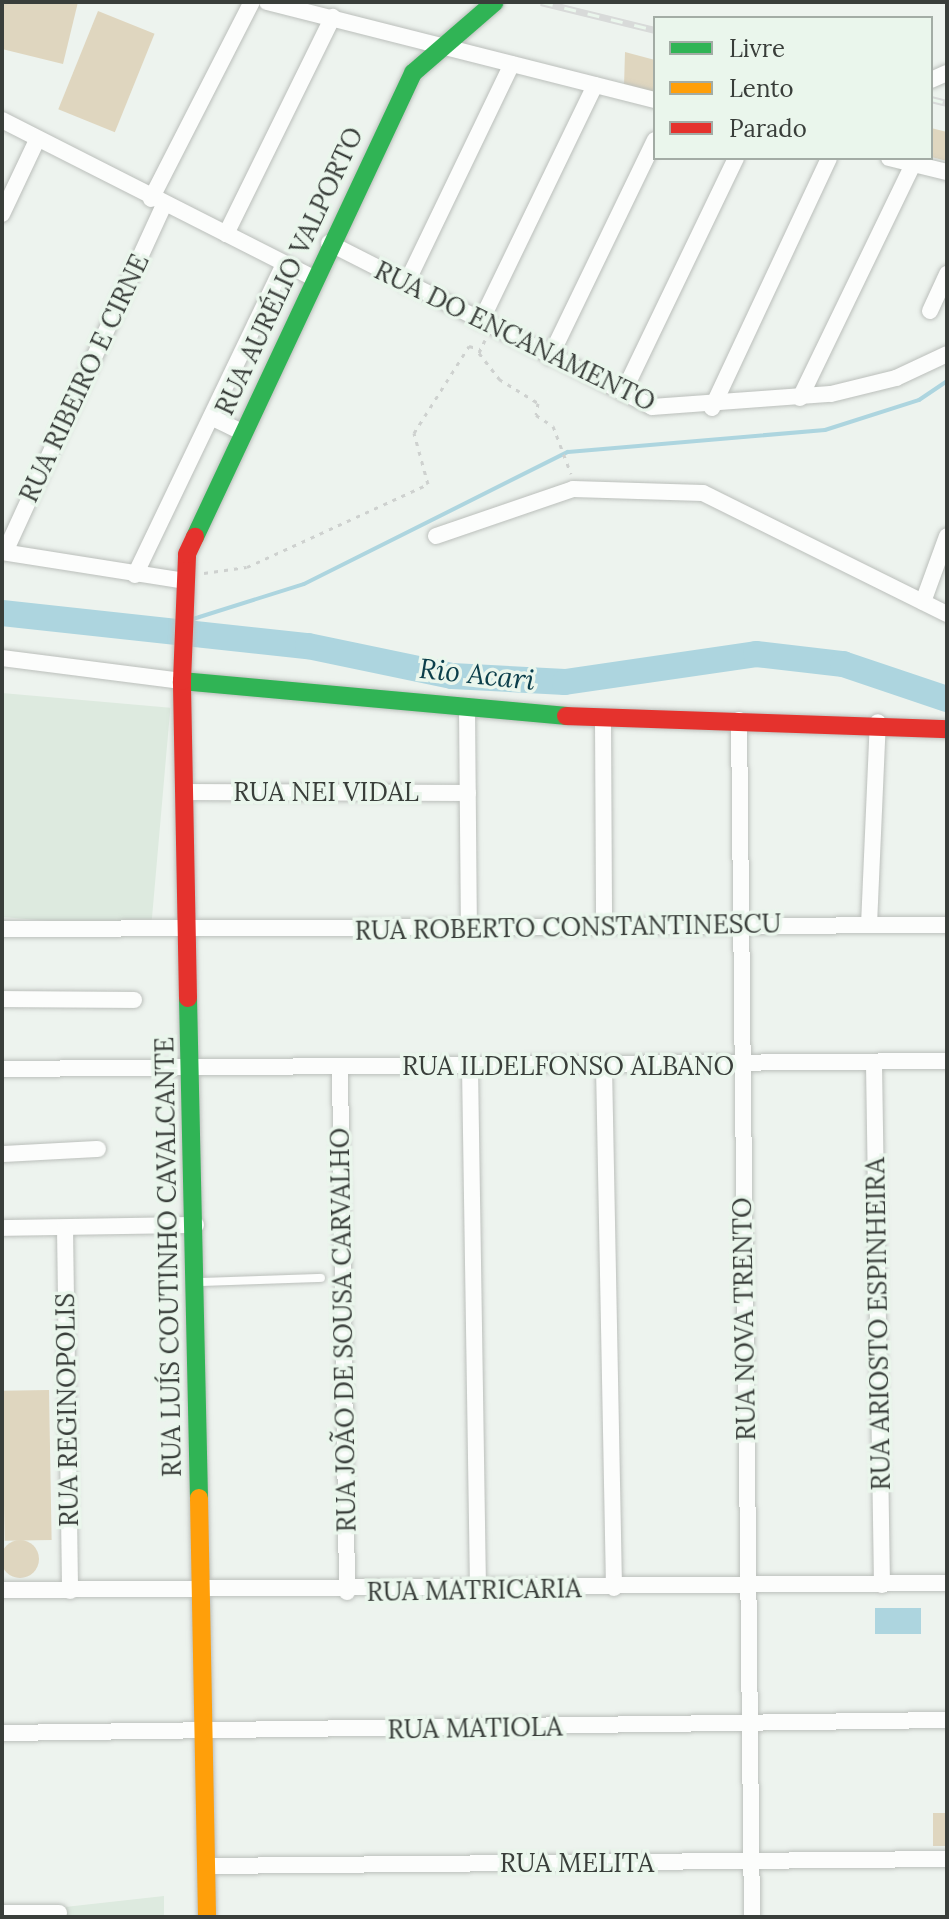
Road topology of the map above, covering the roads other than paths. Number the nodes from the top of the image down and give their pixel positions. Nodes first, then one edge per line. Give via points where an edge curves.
1 (252, 2) edge
2 (267, 2) edge
3 (495, 2) edge
4 (333, 17) junction
5 (439, 44) junction
6 (512, 64) junction
7 (595, 85) junction
8 (653, 100) edge
9 (2, 120) edge
10 (37, 140) junction
11 (653, 144) edge
12 (735, 160) edge
13 (828, 160) edge
14 (897, 160) edge
15 (913, 164) junction
16 (947, 172) edge
17 (158, 202) junction
18 (2, 214) edge
19 (226, 234) junction
20 (329, 243) junction
21 (284, 264) junction
22 (947, 274) edge
23 (313, 278) junction
24 (406, 284) junction
25 (930, 311) dead end
26 (487, 324) junction
27 (947, 354) edge
28 (550, 357) junction
29 (623, 393) junction
30 (800, 398) junction
31 (712, 408) junction
32 (213, 418) junction
33 (242, 432) junction
34 (436, 536) dead end
35 (947, 536) edge
36 (3, 552) edge
37 (135, 575) junction
38 (185, 583) junction
39 (923, 602) junction
40 (947, 614) edge
41 (2, 658) edge
42 (182, 681) junction
43 (467, 708) junction
44 (603, 719) junction
45 (739, 720) junction
46 (878, 722) junction
47 (947, 729) edge
48 (185, 792) junction
49 (468, 793) junction
50 (739, 925) junction
51 (869, 925) junction
52 (947, 925) edge
53 (604, 926) junction
54 (469, 927) junction
55 (2, 929) edge
56 (189, 932) junction
57 (2, 999) edge
58 (134, 1000) dead end
59 (947, 1061) edge
60 (874, 1064) junction
61 (741, 1065) junction
62 (604, 1066) junction
63 (470, 1067) junction
64 (340, 1068) junction
65 (2, 1069) edge
66 (190, 1070) junction
67 (98, 1149) dead end
68 (2, 1154) edge
69 (196, 1225) junction
70 (2, 1228) edge
71 (65, 1228) junction
72 (321, 1278) dead end
73 (197, 1282) junction
74 (947, 1583) edge
75 (882, 1585) junction
76 (748, 1586) junction
77 (614, 1588) junction
78 (478, 1589) junction
79 (2, 1590) edge
80 (201, 1590) junction
81 (70, 1591) junction
82 (347, 1592) junction
83 (947, 1720) edge
84 (749, 1722) junction
85 (2, 1733) edge
86 (205, 1734) junction
87 (947, 1859) edge
88 (751, 1862) junction
89 (206, 1866) junction
90 (2, 1913) edge
91 (59, 1913) dead end
92 (207, 1917) edge
93 (752, 1917) edge

1 - 17 street, RUA RIBEIRO E CIRNE
2 - 4 street
3 - 5 main road, RUA AURÉLIO VALPORTO via 472,26
4 - 5 street
4 - 19 street
5 - 6 street
5 - 20 main road, RUA AURÉLIO VALPORTO via 413,73
6 - 7 street
6 - 24 street
7 - 8 street
7 - 26 street
9 - 10 street
10 - 17 street
10 - 18 street
11 - 28 street
12 - 29 street
13 - 31 street
14 - 15 street
15 - 16 street
15 - 30 street
17 - 19 street
17 - 36 street, RUA RIBEIRO E CIRNE
19 - 21 street
20 - 23 main road, RUA AURÉLIO VALPORTO
20 - 24 street, RUA DO ENCANAMENTO
21 - 23 street
21 - 32 street
22 - 25 street
23 - 33 main road, RUA AURÉLIO VALPORTO
24 - 26 street, RUA DO ENCANAMENTO
26 - 28 street, RUA DO ENCANAMENTO
27 - 30 street, RUA DO ENCANAMENTO via 896,378
28 - 29 street, RUA DO ENCANAMENTO
29 - 31 street, RUA DO ENCANAMENTO via 652,407
30 - 31 street, RUA DO ENCANAMENTO
32 - 33 street
32 - 37 street
33 - 38 main road, RUA AURÉLIO VALPORTO via 190,540
34 - 39 street via 573,489 711,495
35 - 39 street
36 - 37 street
37 - 38 street
38 - 42 main road, RUA LUÍS COUTINHO CAVALCANTE
39 - 40 street
41 - 42 street
42 - 43 main road
42 - 48 main road, RUA LUÍS COUTINHO CAVALCANTE
43 - 44 main road
43 - 49 street
44 - 45 main road
44 - 53 street
45 - 46 main road
45 - 50 street, RUA NOVA TRENTO
46 - 47 main road
46 - 51 street
48 - 49 street, RUA NEI VIDAL
48 - 56 main road, RUA LUÍS COUTINHO CAVALCANTE
49 - 54 street
50 - 51 street, RUA ROBERTO CONSTANTINESCU
50 - 53 street, RUA ROBERTO CONSTANTINESCU
50 - 61 street, RUA NOVA TRENTO
51 - 52 street, RUA ROBERTO CONSTANTINESCU
53 - 54 street, RUA ROBERTO CONSTANTINESCU
54 - 56 street, RUA ROBERTO CONSTANTINESCU
55 - 56 street, RUA ROBERTO CONSTANTINESCU
56 - 66 main road, RUA LUÍS COUTINHO CAVALCANTE
57 - 58 street
59 - 60 street, RUA ILDELFONSO ALBANO
60 - 61 street, RUA ILDELFONSO ALBANO
60 - 75 street, RUA ARIOSTO ESPINHEIRA
61 - 62 street, RUA ILDELFONSO ALBANO
61 - 76 street, RUA NOVA TRENTO
62 - 63 street, RUA ILDELFONSO ALBANO
62 - 77 street
63 - 64 street, RUA ILDELFONSO ALBANO
63 - 78 street
64 - 66 street, RUA ILDELFONSO ALBANO
64 - 82 street, RUA JOÃO DE SOUSA CARVALHO
65 - 66 street, RUA ILDELFONSO ALBANO
66 - 69 main road, RUA LUÍS COUTINHO CAVALCANTE
67 - 68 street
69 - 71 street
69 - 73 main road, RUA LUÍS COUTINHO CAVALCANTE
70 - 71 street
71 - 81 street, RUA REGINOPOLIS
72 - 73 lane
73 - 80 main road, RUA LUÍS COUTINHO CAVALCANTE
74 - 75 street, RUA MATRICARIA
75 - 76 street, RUA MATRICARIA
76 - 77 street, RUA MATRICARIA
76 - 84 street, RUA NOVA TRENTO
77 - 78 street, RUA MATRICARIA
78 - 82 street, RUA MATRICARIA
79 - 81 street, RUA MATRICARIA
80 - 81 street, RUA MATRICARIA
80 - 82 street, RUA MATRICARIA
80 - 86 main road, RUA LUÍS COUTINHO CAVALCANTE
83 - 84 street, RUA MATIOLA
84 - 86 street, RUA MATIOLA
84 - 88 street, RUA NOVA TRENTO
85 - 86 street, RUA MATIOLA
86 - 89 main road, RUA LUÍS COUTINHO CAVALCANTE
87 - 88 street, RUA MELITA
88 - 89 street, RUA MELITA
88 - 93 street, RUA NOVA TRENTO
89 - 92 main road, RUA LUÍS COUTINHO CAVALCANTE
90 - 91 street

